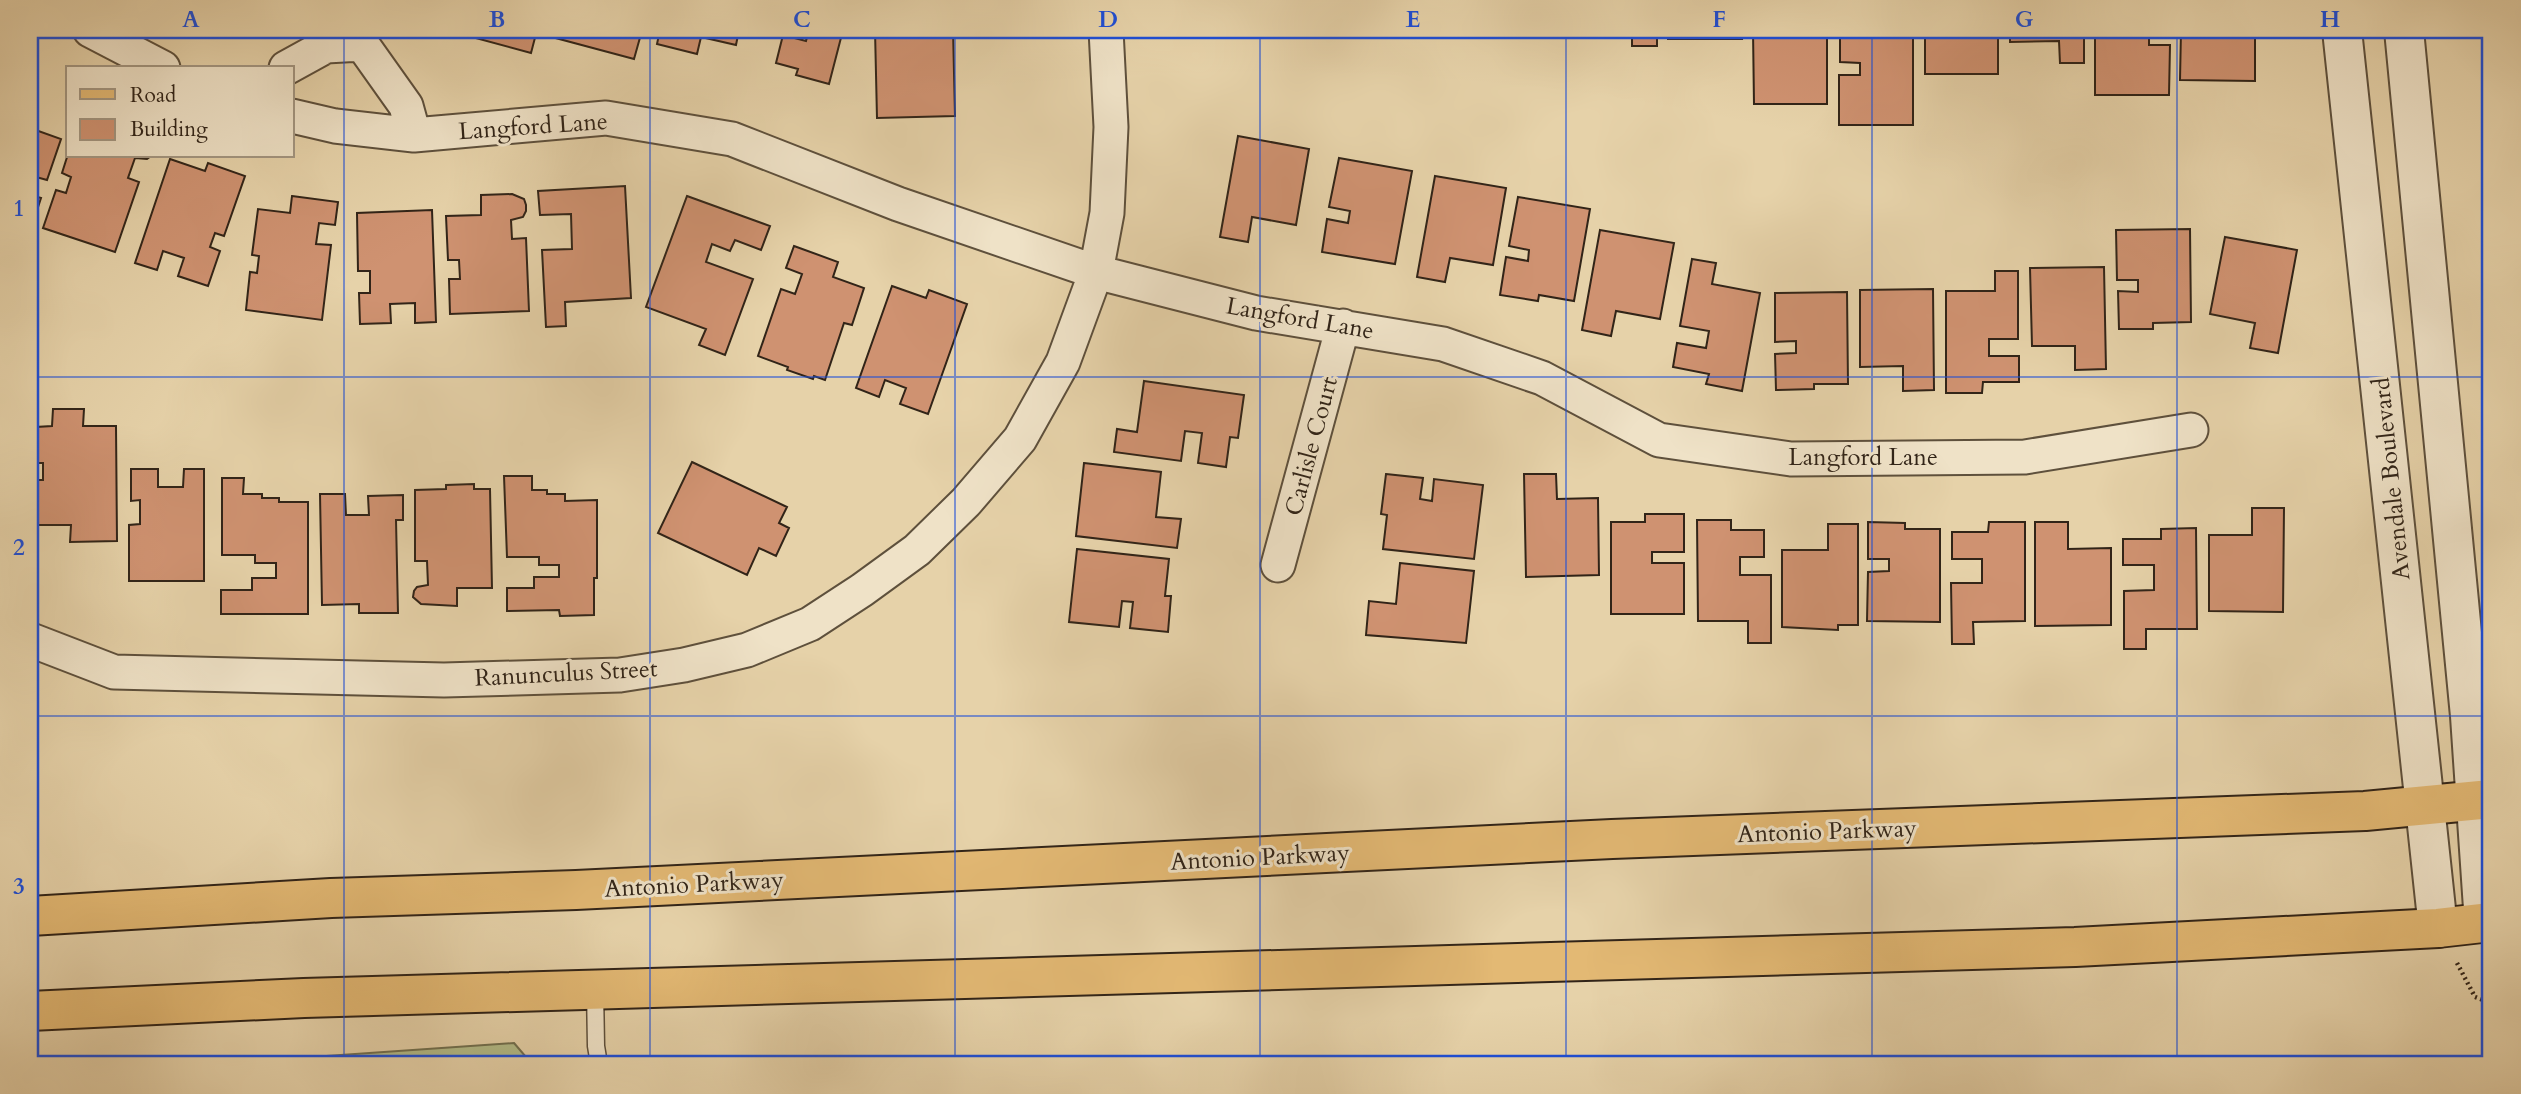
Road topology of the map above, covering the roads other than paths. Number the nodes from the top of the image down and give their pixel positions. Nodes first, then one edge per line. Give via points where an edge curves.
1 (90, 30) edge
2 (1105, 30) edge
3 (2342, 30) edge
4 (2404, 30) edge
5 (159, 66) edge
6 (290, 66) edge
7 (294, 116) edge
8 (414, 135) junction
9 (1096, 272) junction
10 (1343, 326) junction
11 (2191, 430) dead end
12 (1278, 565) dead end
13 (30, 640) edge
14 (2484, 800) edge
15 (2427, 805) junction
16 (30, 916) edge
17 (2487, 923) edge
18 (2438, 928) junction
19 (595, 989) junction
20 (30, 1011) edge
21 (599, 1064) edge

1 - 5 street
2 - 9 street, Ranunculus Street via 1111,127 1107,213
3 - 15 street, Avendale Boulevard
4 - 14 street
6 - 8 street via 326,46 362,44 406,106
7 - 8 street, Langford Lane
8 - 9 street, Langford Lane via 606,118 732,139 898,204
9 - 10 street, Langford Lane via 1256,313
9 - 13 street, Ranunculus Street via 1063,362 1020,439 966,502 917,550 862,590 810,624 747,650 620,675 444,680 114,672
10 - 11 street, Langford Lane via 1443,344 1542,378 1659,440 1791,459 2025,457
10 - 12 street, Carlisle Court
14 - 15 main road, Antonio Parkway
14 - 17 street
15 - 16 main road, Antonio Parkway via 331,898
15 - 18 street, Avendale Boulevard
17 - 18 main road
18 - 19 main road via 2075,947
19 - 20 main road
19 - 21 lane

